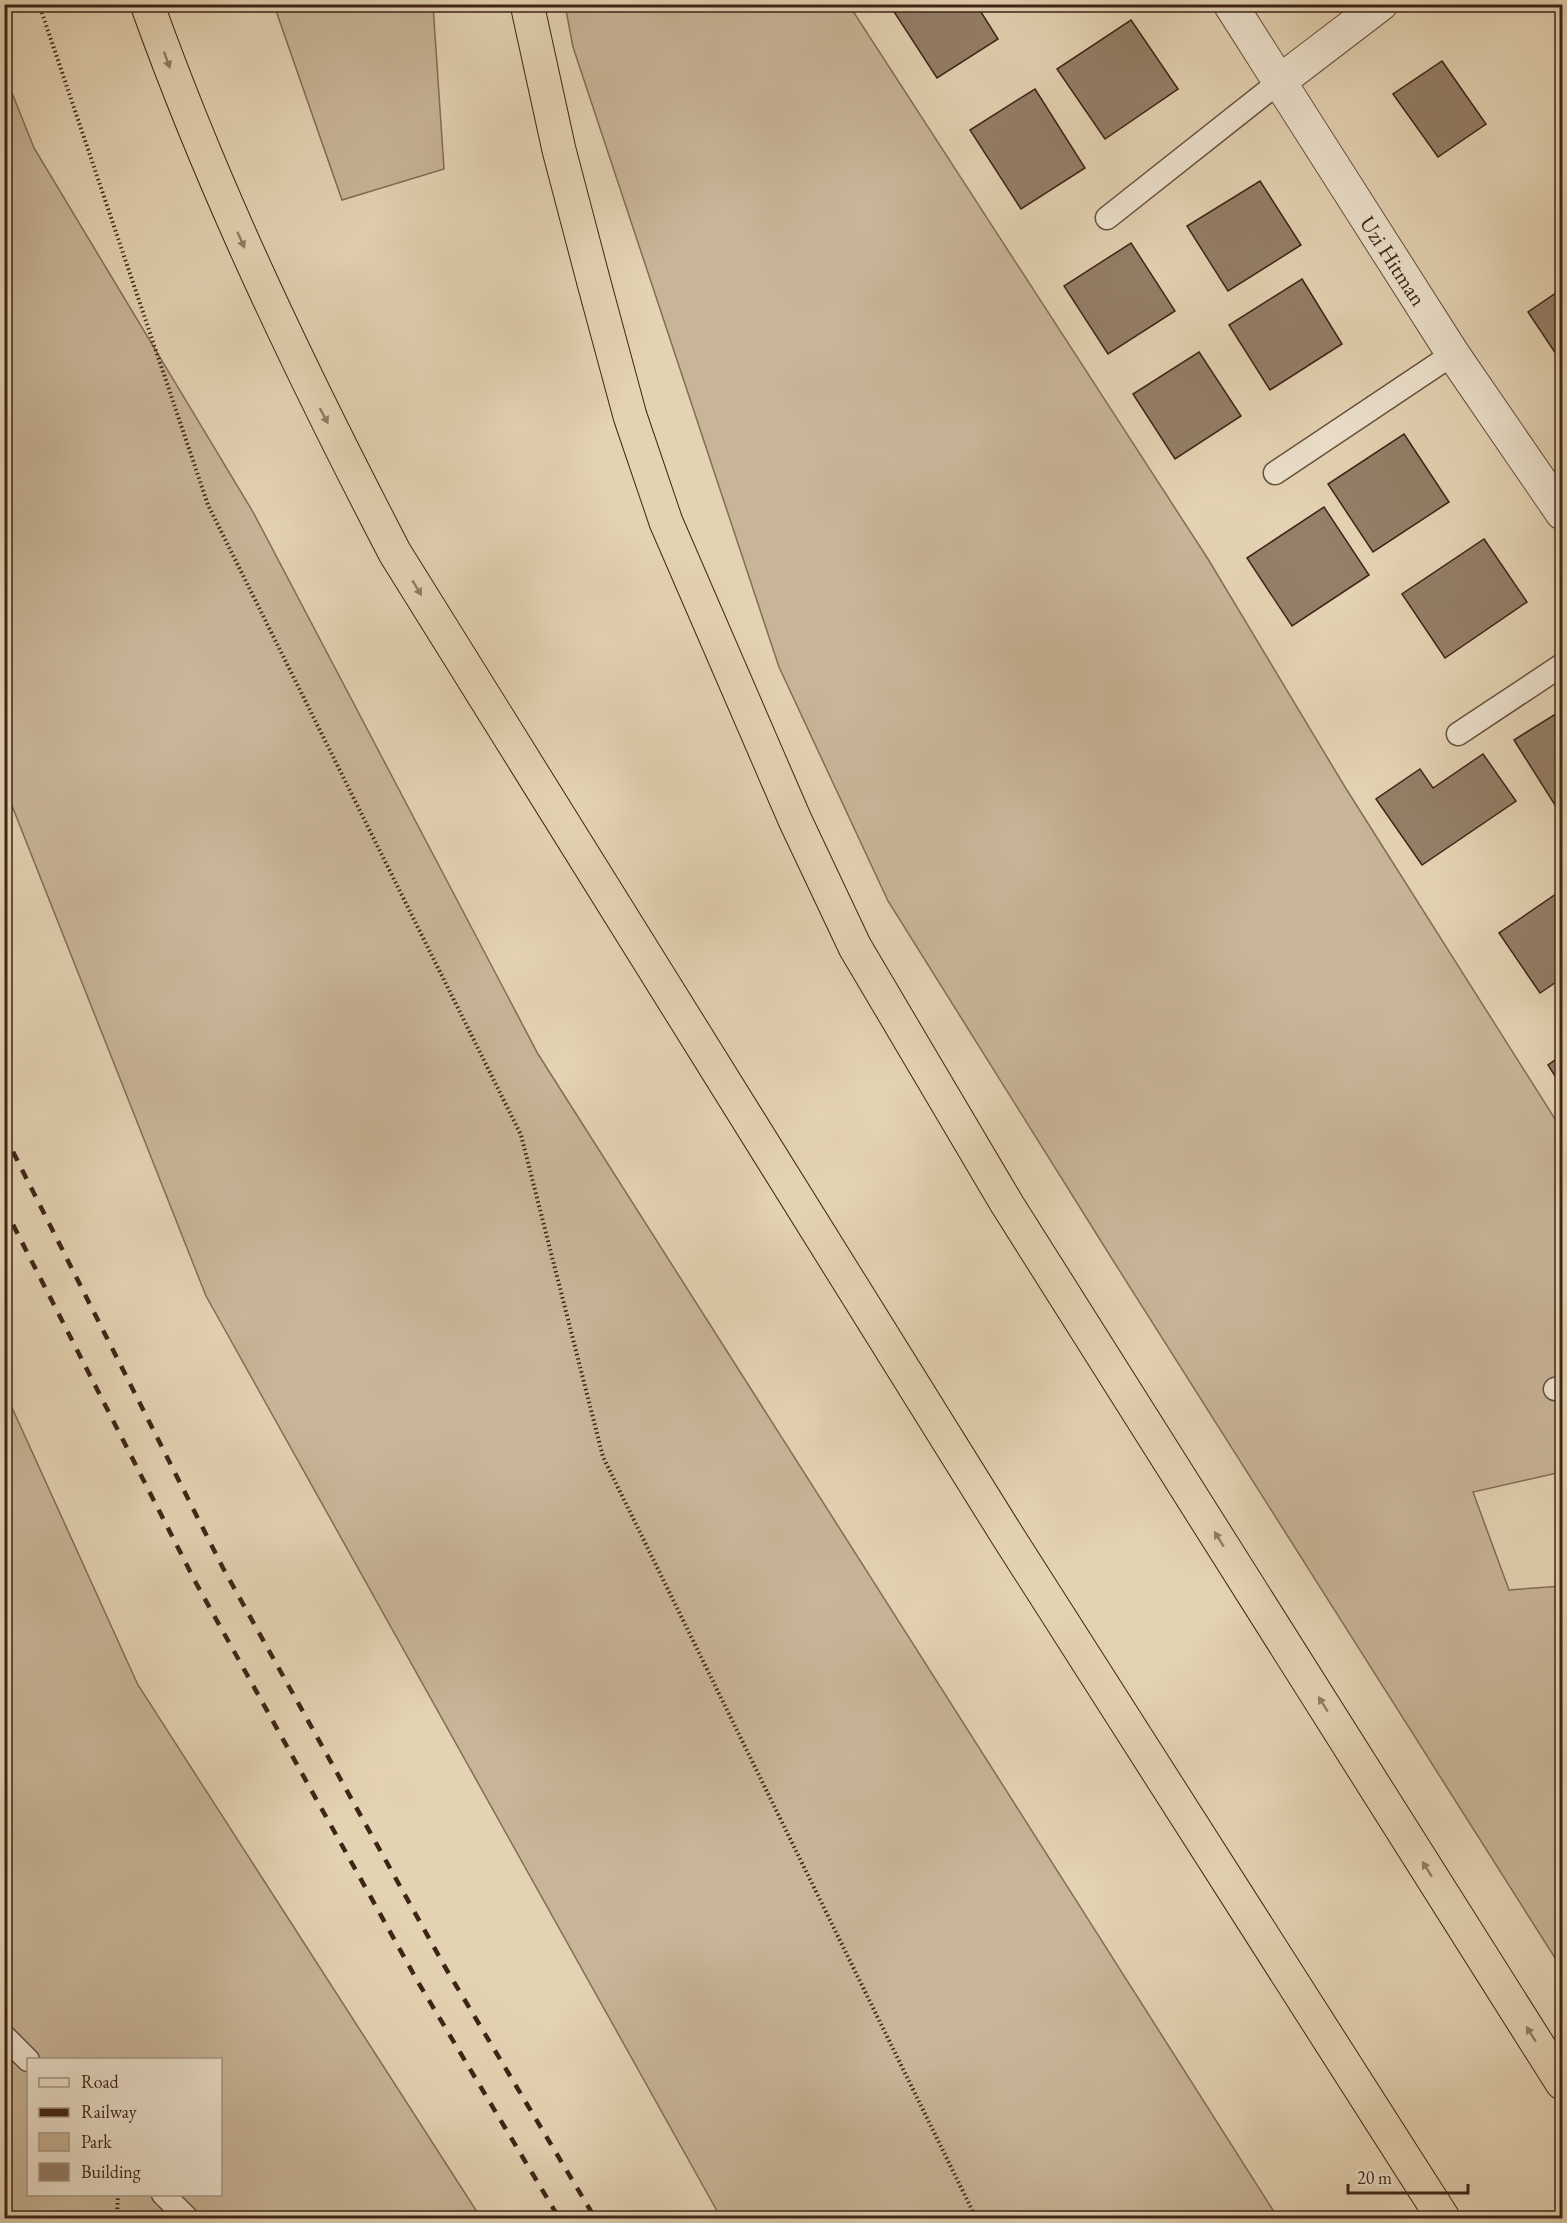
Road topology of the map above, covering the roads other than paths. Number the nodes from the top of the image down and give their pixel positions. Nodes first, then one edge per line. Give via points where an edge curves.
1 (147, 4) edge
2 (527, 4) edge
3 (1230, 4) edge
4 (1382, 4) edge
5 (1279, 82) junction
6 (1107, 218) dead end
7 (1452, 354) junction
8 (1275, 473) dead end
9 (1563, 513) edge
10 (1563, 665) edge
11 (1458, 734) dead end
12 (4, 2037) edge
13 (27, 2059) edge
14 (1563, 2083) edge
15 (1388, 2133) junction
16 (165, 2196) edge
17 (187, 2218) edge
18 (1430, 2218) edge
19 (1443, 2218) edge

1 -> 15 highway via 239,238 316,401 396,553 1007,1535
14 -> 2 highway via 1007,1204 855,947 795,820 666,522 630,416 594,283
3 - 5 street, Uzi Hitman
4 - 5 street
5 - 6 lane
5 - 7 street, Uzi Hitman
7 - 8 lane
7 - 9 street, Uzi Hitman
10 - 11 lane
12 - 13 lane
15 - 18 lane
15 - 19 highway
16 - 17 lane

